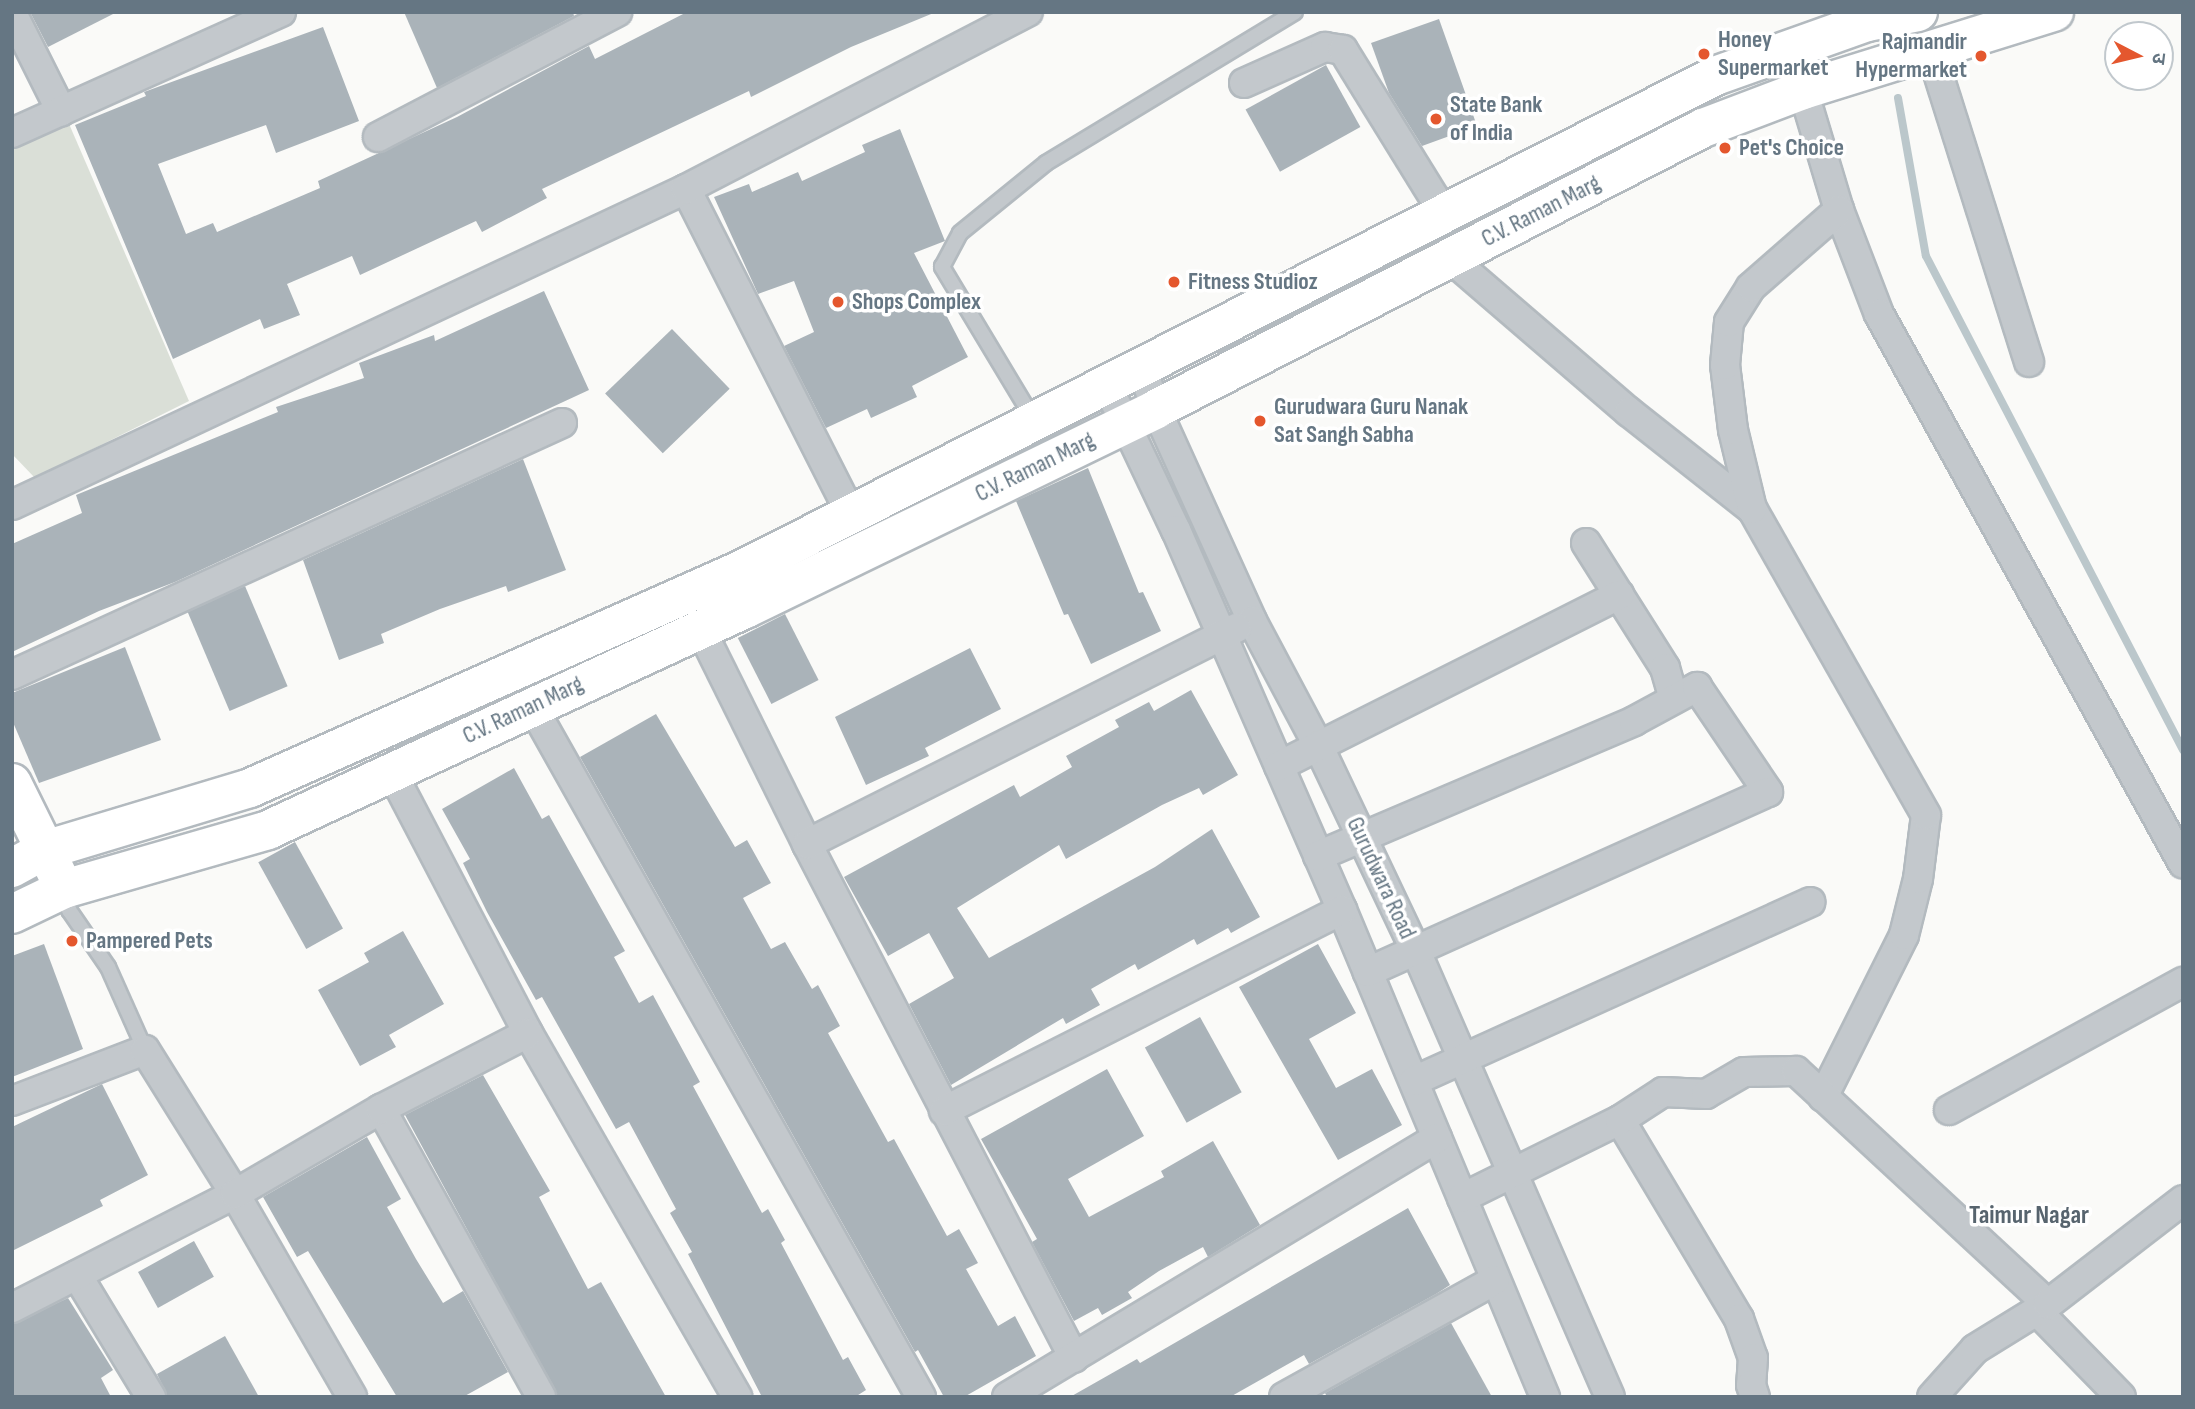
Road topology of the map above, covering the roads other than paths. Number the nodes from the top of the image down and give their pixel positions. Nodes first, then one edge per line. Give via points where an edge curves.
1 (281, 12) edge
2 (617, 12) edge
3 (1028, 12) edge
4 (1295, 12) edge
5 (1919, 12) edge
6 (2054, 12) edge
7 (12, 13) edge
8 (1931, 51) junction
9 (1244, 83) dead end
10 (1803, 90) junction
11 (61, 111) junction
12 (12, 133) edge
13 (378, 137) dead end
14 (685, 189) junction
15 (1839, 210) junction
16 (1445, 215) junction
17 (1450, 258) junction
18 (2029, 362) dead end
19 (1141, 365) junction
20 (1107, 385) junction
21 (1141, 416) junction
22 (1035, 421) junction
23 (562, 423) dead end
24 (12, 505) edge
25 (1752, 509) junction
26 (851, 514) junction
27 (1586, 543) dead end
28 (1619, 595) junction
29 (1252, 621) junction
30 (700, 628) junction
31 (1222, 635) junction
32 (12, 675) edge
33 (1674, 699) junction
34 (532, 706) junction
35 (1318, 745) junction
36 (1279, 766) junction
37 (391, 771) junction
38 (12, 783) edge
39 (1363, 837) junction
40 (807, 844) junction
41 (1318, 856) junction
42 (21, 861) edge
43 (2183, 863) edge
44 (1811, 902) dead end
45 (37, 903) edge
46 (1342, 910) junction
47 (1416, 951) junction
48 (1368, 972) junction
49 (2183, 982) edge
50 (528, 1033) junction
51 (145, 1050) junction
52 (1462, 1060) junction
53 (1414, 1082) junction
54 (1823, 1097) junction
55 (12, 1101) edge
56 (381, 1109) junction
57 (1950, 1110) dead end
58 (944, 1111) junction
59 (1620, 1120) junction
60 (1437, 1138) junction
61 (1512, 1174) junction
62 (235, 1194) junction
63 (1462, 1198) junction
64 (2183, 1200) edge
65 (77, 1275) junction
66 (1495, 1280) junction
67 (12, 1308) edge
68 (2043, 1308) junction
69 (1074, 1358) junction
70 (151, 1397) edge
71 (352, 1397) edge
72 (541, 1397) edge
73 (737, 1397) edge
74 (921, 1397) edge
75 (1007, 1397) edge
76 (1284, 1397) edge
77 (1545, 1397) edge
78 (1610, 1397) edge
79 (1755, 1397) edge
80 (1932, 1397) edge
81 (2122, 1397) edge

1 - 11 street
2 - 13 street
3 - 14 street
4 - 22 lane via 1046,163 960,233 942,267
5 - 16 main road, C.V. Raman Marg via 1867,22 1715,76
6 - 8 main road, C.V. Raman Marg
7 - 11 street
8 - 10 main road, C.V. Raman Marg
8 - 18 street
9 - 16 street via 1325,47 1343,50
10 - 15 street
10 - 17 main road, C.V. Raman Marg via 1703,128
11 - 12 street
14 - 24 street
14 - 26 street
15 - 25 street via 1751,287 1729,322 1725,365 1732,430
15 - 43 street via 1879,314
16 - 19 main road, C.V. Raman Marg
17 - 21 main road, C.V. Raman Marg
17 - 25 street via 1629,412
19 - 20 main road, C.V. Raman Marg
19 - 21 street, Gurudwara Road
20 - 21 street
20 - 22 main road, C.V. Raman Marg
21 - 29 street, Gurudwara Road
21 - 30 main road, C.V. Raman Marg
21 - 31 street
22 - 26 main road, C.V. Raman Marg
23 - 32 street
25 - 54 street via 1926,815 1918,879 1904,935
26 - 42 main road, C.V. Raman Marg via 743,569 250,788
27 - 28 street
28 - 33 street via 1665,668
28 - 35 street
29 - 31 street
29 - 35 street, Gurudwara Road
30 - 34 main road, C.V. Raman Marg
30 - 40 street
31 - 36 street
31 - 40 street
33 - 39 street via 1634,721
33 - 47 street via 1697,687 1768,792
34 - 37 main road, C.V. Raman Marg
34 - 74 street
35 - 36 street
35 - 39 street, Gurudwara Road
36 - 41 street
37 - 45 main road, C.V. Raman Marg via 268,830
37 - 50 street
38 - 42 main road
39 - 41 street
39 - 47 street, Gurudwara Road
40 - 58 street
41 - 46 street
42 - 45 main road
44 - 52 street
45 - 51 lane via 69,910 108,967
46 - 48 street
46 - 58 street
47 - 48 street
47 - 52 street, Gurudwara Road
48 - 53 street
49 - 57 street
50 - 56 street
50 - 73 street
51 - 55 street
51 - 62 street
52 - 53 street
52 - 61 street, Gurudwara Road
53 - 60 street
54 - 59 street via 1796,1071 1744,1072 1706,1094 1663,1092
54 - 68 street
56 - 62 street
56 - 72 street
58 - 69 street
59 - 61 street
59 - 79 street via 1739,1319 1753,1358
60 - 63 street
60 - 69 street
61 - 63 street
61 - 78 street, Gurudwara Road
62 - 65 street
62 - 71 street
63 - 66 street
64 - 68 street
65 - 67 street
65 - 70 street
66 - 76 street
66 - 77 street
68 - 80 street via 1975,1349
68 - 81 street
69 - 75 street

